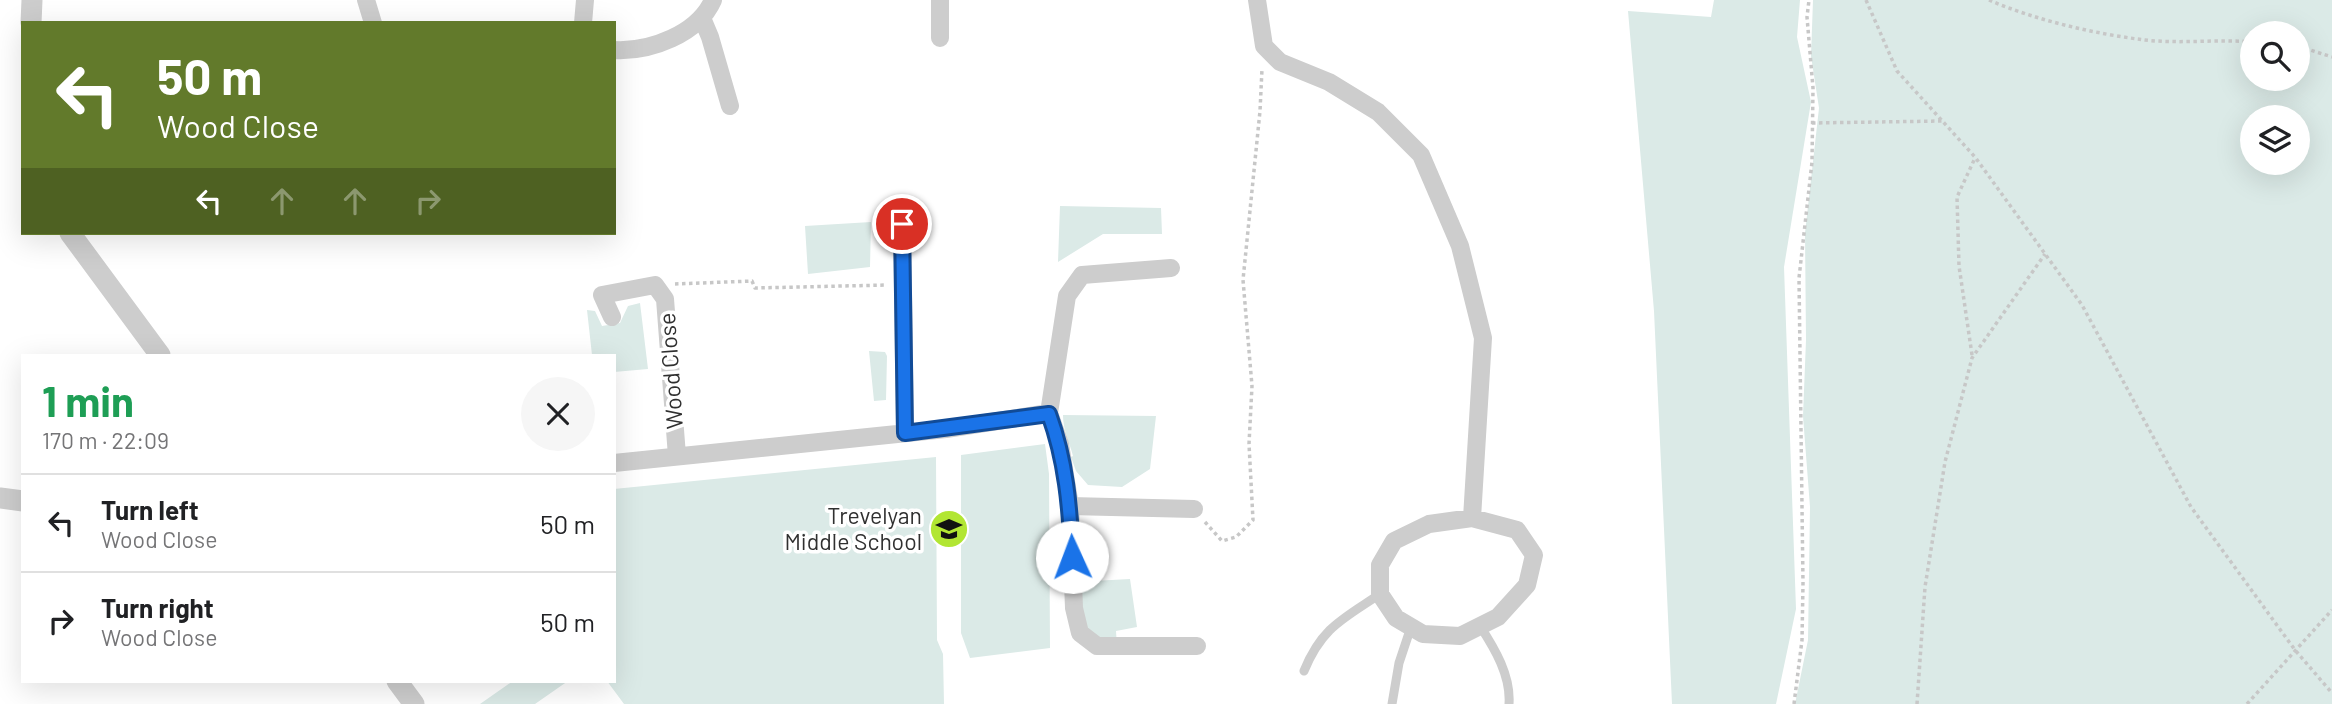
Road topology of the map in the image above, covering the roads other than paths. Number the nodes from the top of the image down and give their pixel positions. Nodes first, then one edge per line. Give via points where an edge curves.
1 (32, 0) edge
2 (366, 0) edge
3 (585, 0) edge
4 (713, 0) edge
5 (940, 0) edge
6 (1258, 0) edge
7 (702, 18) junction
8 (31, 21) edge
9 (372, 21) edge
10 (583, 21) edge
11 (940, 38) dead end
12 (616, 50) edge
13 (730, 106) dead end
14 (902, 224) dead end
15 (70, 235) edge
16 (1171, 268) dead end
17 (612, 317) dead end
18 (159, 354) edge
19 (1049, 414) junction
20 (905, 433) junction
21 (677, 456) junction
22 (616, 463) edge
23 (0, 498) edge
24 (21, 501) edge
25 (1070, 506) junction
26 (1194, 509) road end
27 (1472, 518) junction
28 (1380, 594) junction
29 (1479, 626) junction
30 (1411, 627) junction
31 (1197, 646) dead end
32 (1304, 671) dead end
33 (1392, 704) edge
34 (1509, 704) edge

1 - 8 street
2 - 9 street
3 - 10 street
4 - 7 street
5 - 11 street
6 - 27 street via 1264,46 1280,62 1329,82 1378,113 1421,155 1460,246 1483,338
7 - 12 street via 658,43
7 - 13 street
14 - 20 street
15 - 18 street
16 - 19 street via 1082,275 1067,296
17 - 21 street, Wood Close via 602,295 656,285 665,299
19 - 20 street, Wood Close
19 - 25 street via 1060,444
20 - 21 street, Wood Close
21 - 22 street, Wood Close
23 - 24 street
25 - 26 street
25 - 31 street via 1074,608 1080,633 1097,646
27 - 28 street via 1429,524 1394,541 1380,565
27 - 29 street via 1517,530 1534,555 1527,585 1498,617
28 - 30 street via 1396,618
28 - 32 lane via 1322,636
29 - 30 street via 1460,636 1423,634
29 - 34 lane via 1492,644 1509,686
30 - 33 lane

